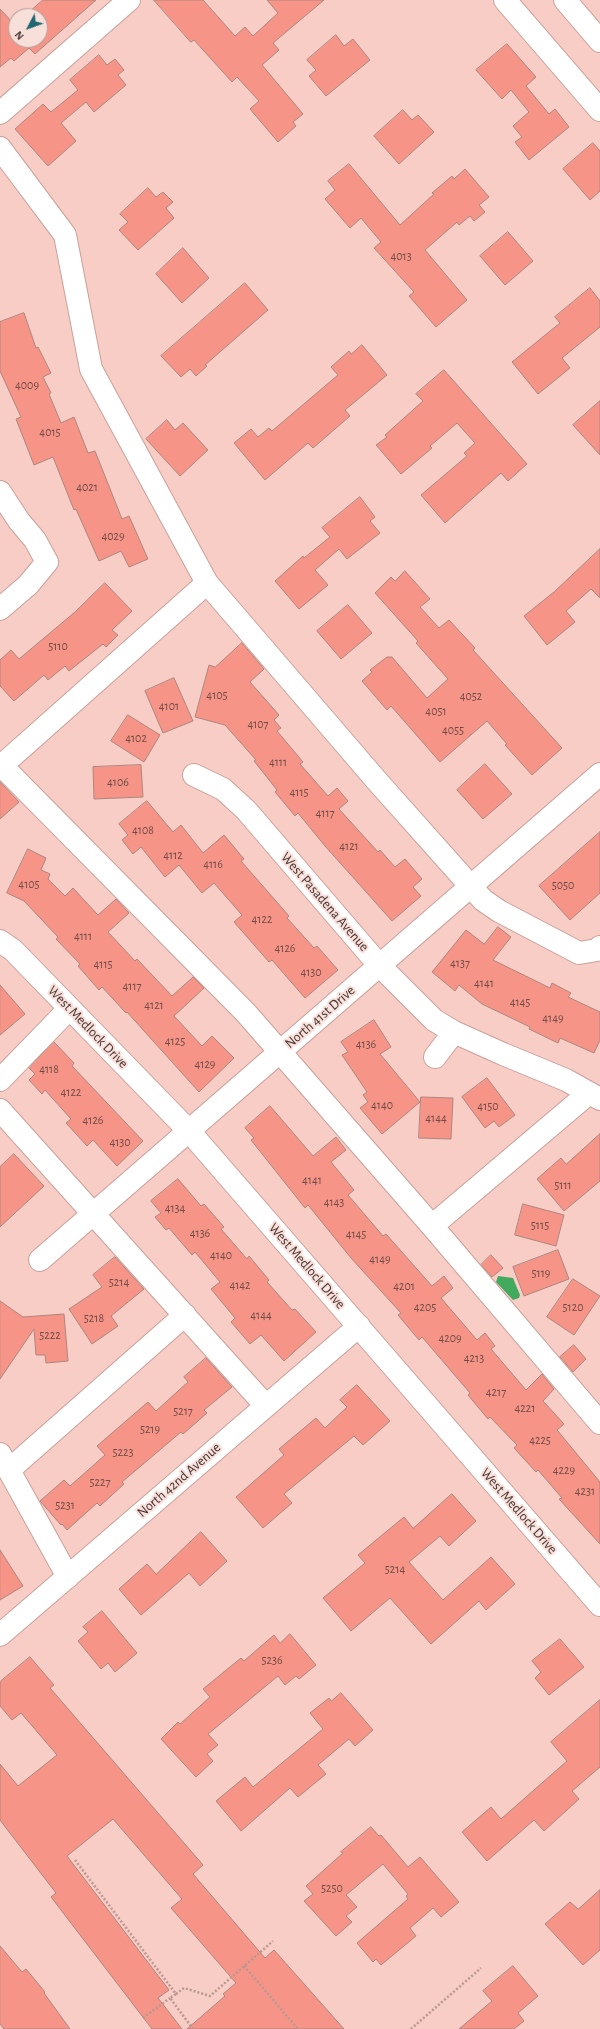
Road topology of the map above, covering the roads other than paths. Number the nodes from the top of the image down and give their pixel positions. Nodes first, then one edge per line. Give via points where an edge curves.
1 (129, 0) edge
2 (505, 0) edge
3 (565, 0) edge
4 (600, 41) edge
5 (600, 110) edge
6 (0, 113) edge
7 (0, 148) edge
8 (0, 492) edge
9 (206, 583) junction
10 (0, 609) edge
11 (1, 767) edge
12 (600, 774) edge
13 (194, 775) dead end
14 (470, 886) junction
15 (0, 941) edge
16 (600, 947) edge
17 (379, 965) junction
18 (69, 1009) junction
19 (454, 1032) junction
20 (280, 1052) junction
21 (435, 1057) dead end
22 (0, 1080) edge
23 (595, 1096) edge
24 (0, 1110) edge
25 (189, 1130) junction
26 (93, 1214) junction
27 (432, 1226) junction
28 (40, 1260) dead end
29 (185, 1315) junction
30 (359, 1326) junction
31 (266, 1406) junction
32 (600, 1423) edge
33 (4, 1462) edge
34 (68, 1576) junction
35 (598, 1598) edge
36 (0, 1635) edge

1 - 6 street
2 - 5 street
3 - 4 street
7 - 9 street via 65,235 91,369
8 - 10 street via 35,540 47,562 28,585
9 - 11 street
9 - 14 street
11 - 20 street via 246,1013
12 - 14 street, North 41st Drive
13 - 17 street, West Pasadena Avenue via 223,789 246,810
14 - 16 street via 499,911 579,953 597,950
14 - 17 street, North 41st Drive
15 - 18 street, West Medlock Drive via 13,950
17 - 19 street, West Pasadena Avenue via 434,1020
17 - 20 street, North 41st Drive
18 - 22 street
18 - 25 street, West Medlock Drive
19 - 21 street
19 - 23 street, West Pasadena Avenue via 566,1080
20 - 25 street, North 41st Drive
20 - 27 street
23 - 27 street
24 - 26 street
25 - 26 street, North 41st Drive
25 - 30 street, West Medlock Drive
26 - 28 street, North 41st Drive
26 - 29 street
27 - 32 street
29 - 31 street
29 - 33 street
30 - 31 street, North 42nd Avenue
30 - 35 street, West Medlock Drive
31 - 34 street, North 42nd Avenue
33 - 34 street
34 - 36 street, North 42nd Avenue

